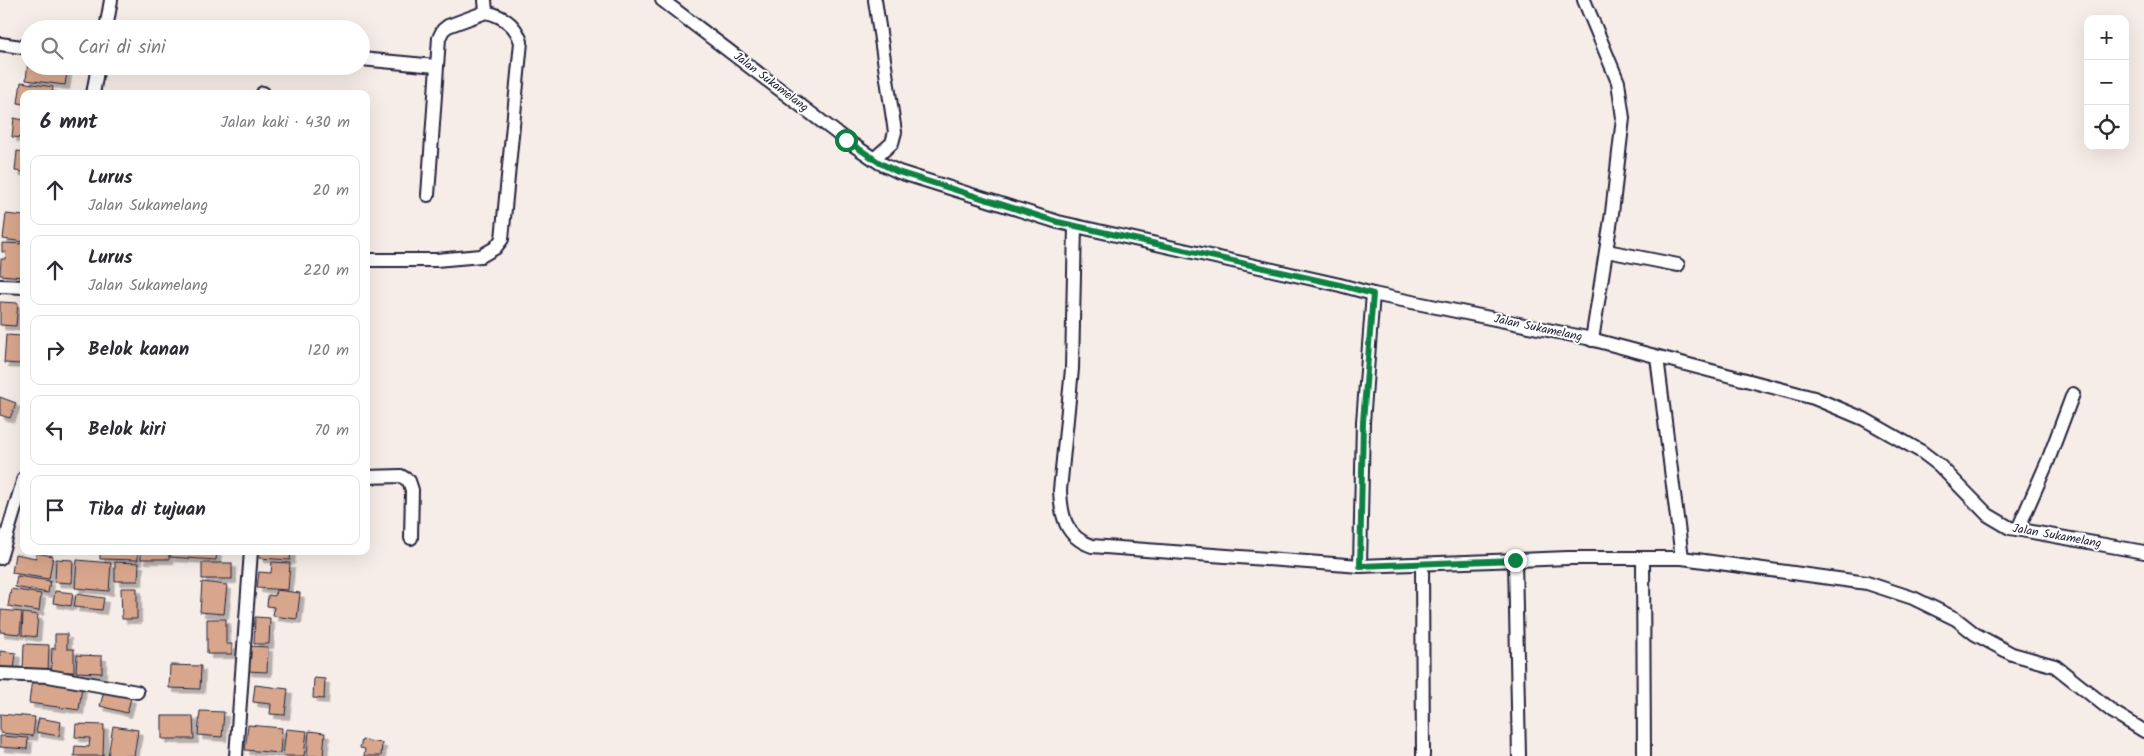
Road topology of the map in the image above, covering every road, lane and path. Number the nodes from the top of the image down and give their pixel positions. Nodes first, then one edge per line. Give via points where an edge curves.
1 (110, 0) edge
2 (662, 0) edge
3 (875, 0) edge
4 (1584, 0) edge
5 (486, 6) edge
6 (107, 20) edge
7 (0, 44) edge
8 (20, 47) edge
9 (370, 60) edge
10 (436, 66) junction
11 (96, 75) edge
12 (94, 90) edge
13 (877, 161) junction
14 (428, 195) dead end
15 (1075, 226) junction
16 (1607, 251) junction
17 (370, 260) edge
18 (1678, 265) dead end
19 (0, 286) edge
20 (20, 287) edge
21 (1373, 294) junction
22 (1592, 340) junction
23 (1657, 357) junction
24 (2073, 394) dead end
25 (370, 478) edge
26 (20, 491) edge
27 (2018, 529) junction
28 (411, 538) dead end
29 (2144, 552) edge
30 (251, 555) edge
31 (0, 558) edge
32 (1643, 558) junction
33 (1682, 558) junction
34 (1515, 560) junction
35 (1422, 564) junction
36 (1360, 566) junction
37 (0, 674) edge
38 (137, 692) dead end
39 (2144, 731) edge
40 (236, 756) edge
41 (1422, 756) edge
42 (1519, 756) edge
43 (1644, 756) edge

1 - 6 street
2 - 13 street, Jalan Sukamelang
3 - 13 street via 895,132 892,143
4 - 16 street via 1622,100 1623,118
5 - 10 street via 443,30
5 - 17 street via 511,25 521,42 502,239 495,248 481,256
7 - 8 street
9 - 10 street
10 - 14 street
11 - 12 street
13 - 15 street, Jalan Sukamelang via 898,172
15 - 21 street, Jalan Sukamelang
15 - 36 street via 1072,369 1060,490 1063,515 1072,534 1092,546
16 - 18 street
16 - 22 street
19 - 20 street
21 - 22 street, Jalan Sukamelang
21 - 36 street via 1363,422
22 - 23 street, Jalan Sukamelang
23 - 27 street, Jalan Sukamelang via 1814,398 1864,419 1922,452 1988,515
23 - 33 street
24 - 27 street
25 - 28 street via 401,476 409,481 412,490
26 - 31 street
27 - 29 street, Jalan Sukamelang
30 - 40 street
32 - 33 street
32 - 34 street
32 - 43 street
33 - 39 street via 1866,583 1913,598 1956,619 2012,654 2055,666 2113,712
34 - 35 street
34 - 42 street
35 - 36 street
35 - 41 street
37 - 38 street via 48,676

